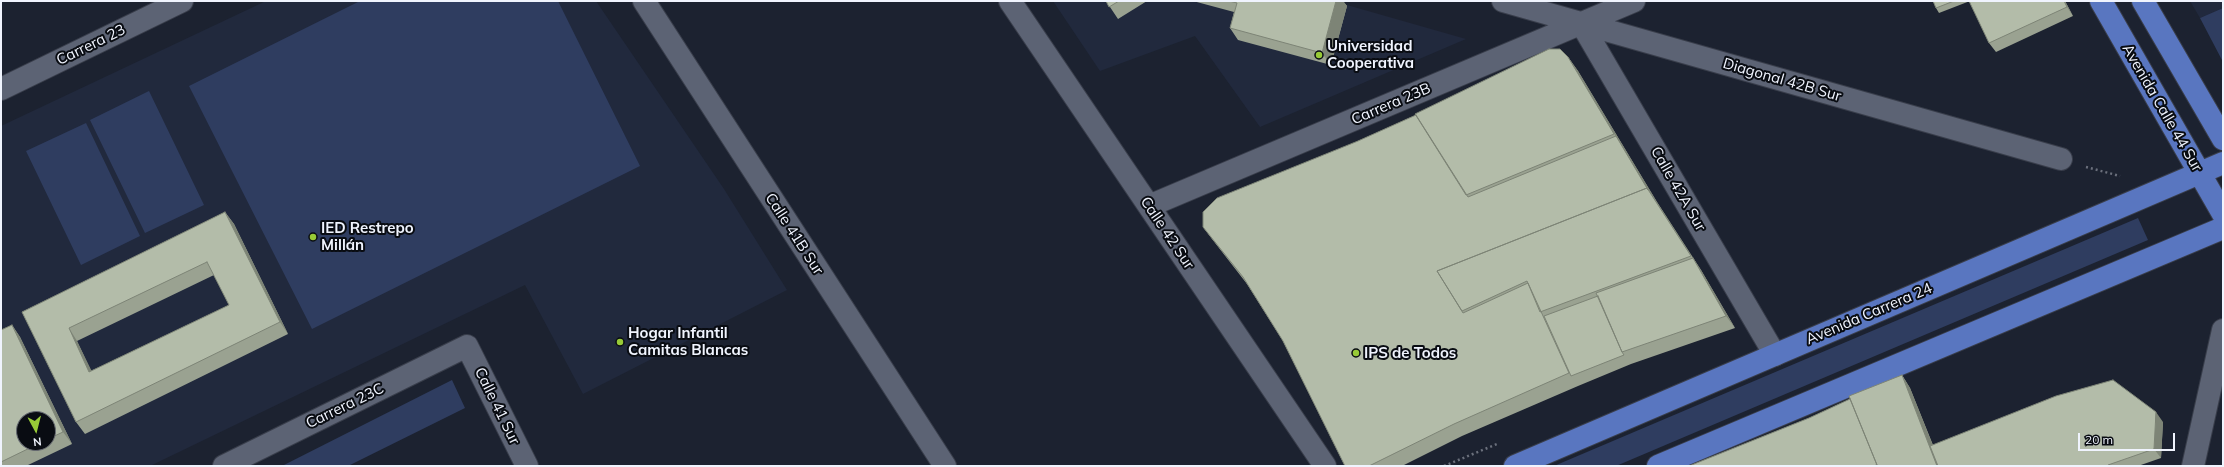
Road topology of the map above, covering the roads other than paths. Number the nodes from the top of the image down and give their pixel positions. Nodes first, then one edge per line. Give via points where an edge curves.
1 (182, 1) edge
2 (644, 1) edge
3 (1010, 1) edge
4 (1503, 1) edge
5 (1634, 1) edge
6 (2100, 1) edge
7 (2143, 1) edge
8 (1581, 23) junction
9 (1, 89) edge
10 (2223, 139) edge
11 (2061, 159) road end
12 (2223, 163) edge
13 (2199, 173) junction
14 (1149, 206) junction
15 (2223, 214) edge
16 (2223, 228) edge
17 (2223, 330) edge
18 (467, 346) joint
19 (1775, 355) junction
20 (224, 466) edge
21 (526, 466) edge
22 (945, 466) edge
23 (1325, 466) edge
24 (1515, 466) edge
25 (1658, 466) edge
26 (2193, 466) edge

1 - 9 street, Carrera 23
2 - 22 street, Calle 41B Sur
3 - 14 street, Calle 42 Sur
4 - 8 street, Diagonal 42B Sur
5 - 8 street, Carrera 23B
6 - 13 main road, Avenida Calle 44 Sur
7 - 10 main road
8 - 11 street, Diagonal 42B Sur
8 - 14 street, Carrera 23B
8 - 19 street, Calle 42A Sur
12 - 13 main road, Avenida Carrera 24
13 - 15 main road, Avenida Calle 44 Sur
13 - 19 main road, Avenida Carrera 24
14 - 23 street, Calle 42 Sur
16 - 25 main road
17 - 26 street
18 - 20 street, Carrera 23C
18 - 21 street, Calle 41 Sur
19 - 24 main road, Avenida Carrera 24

